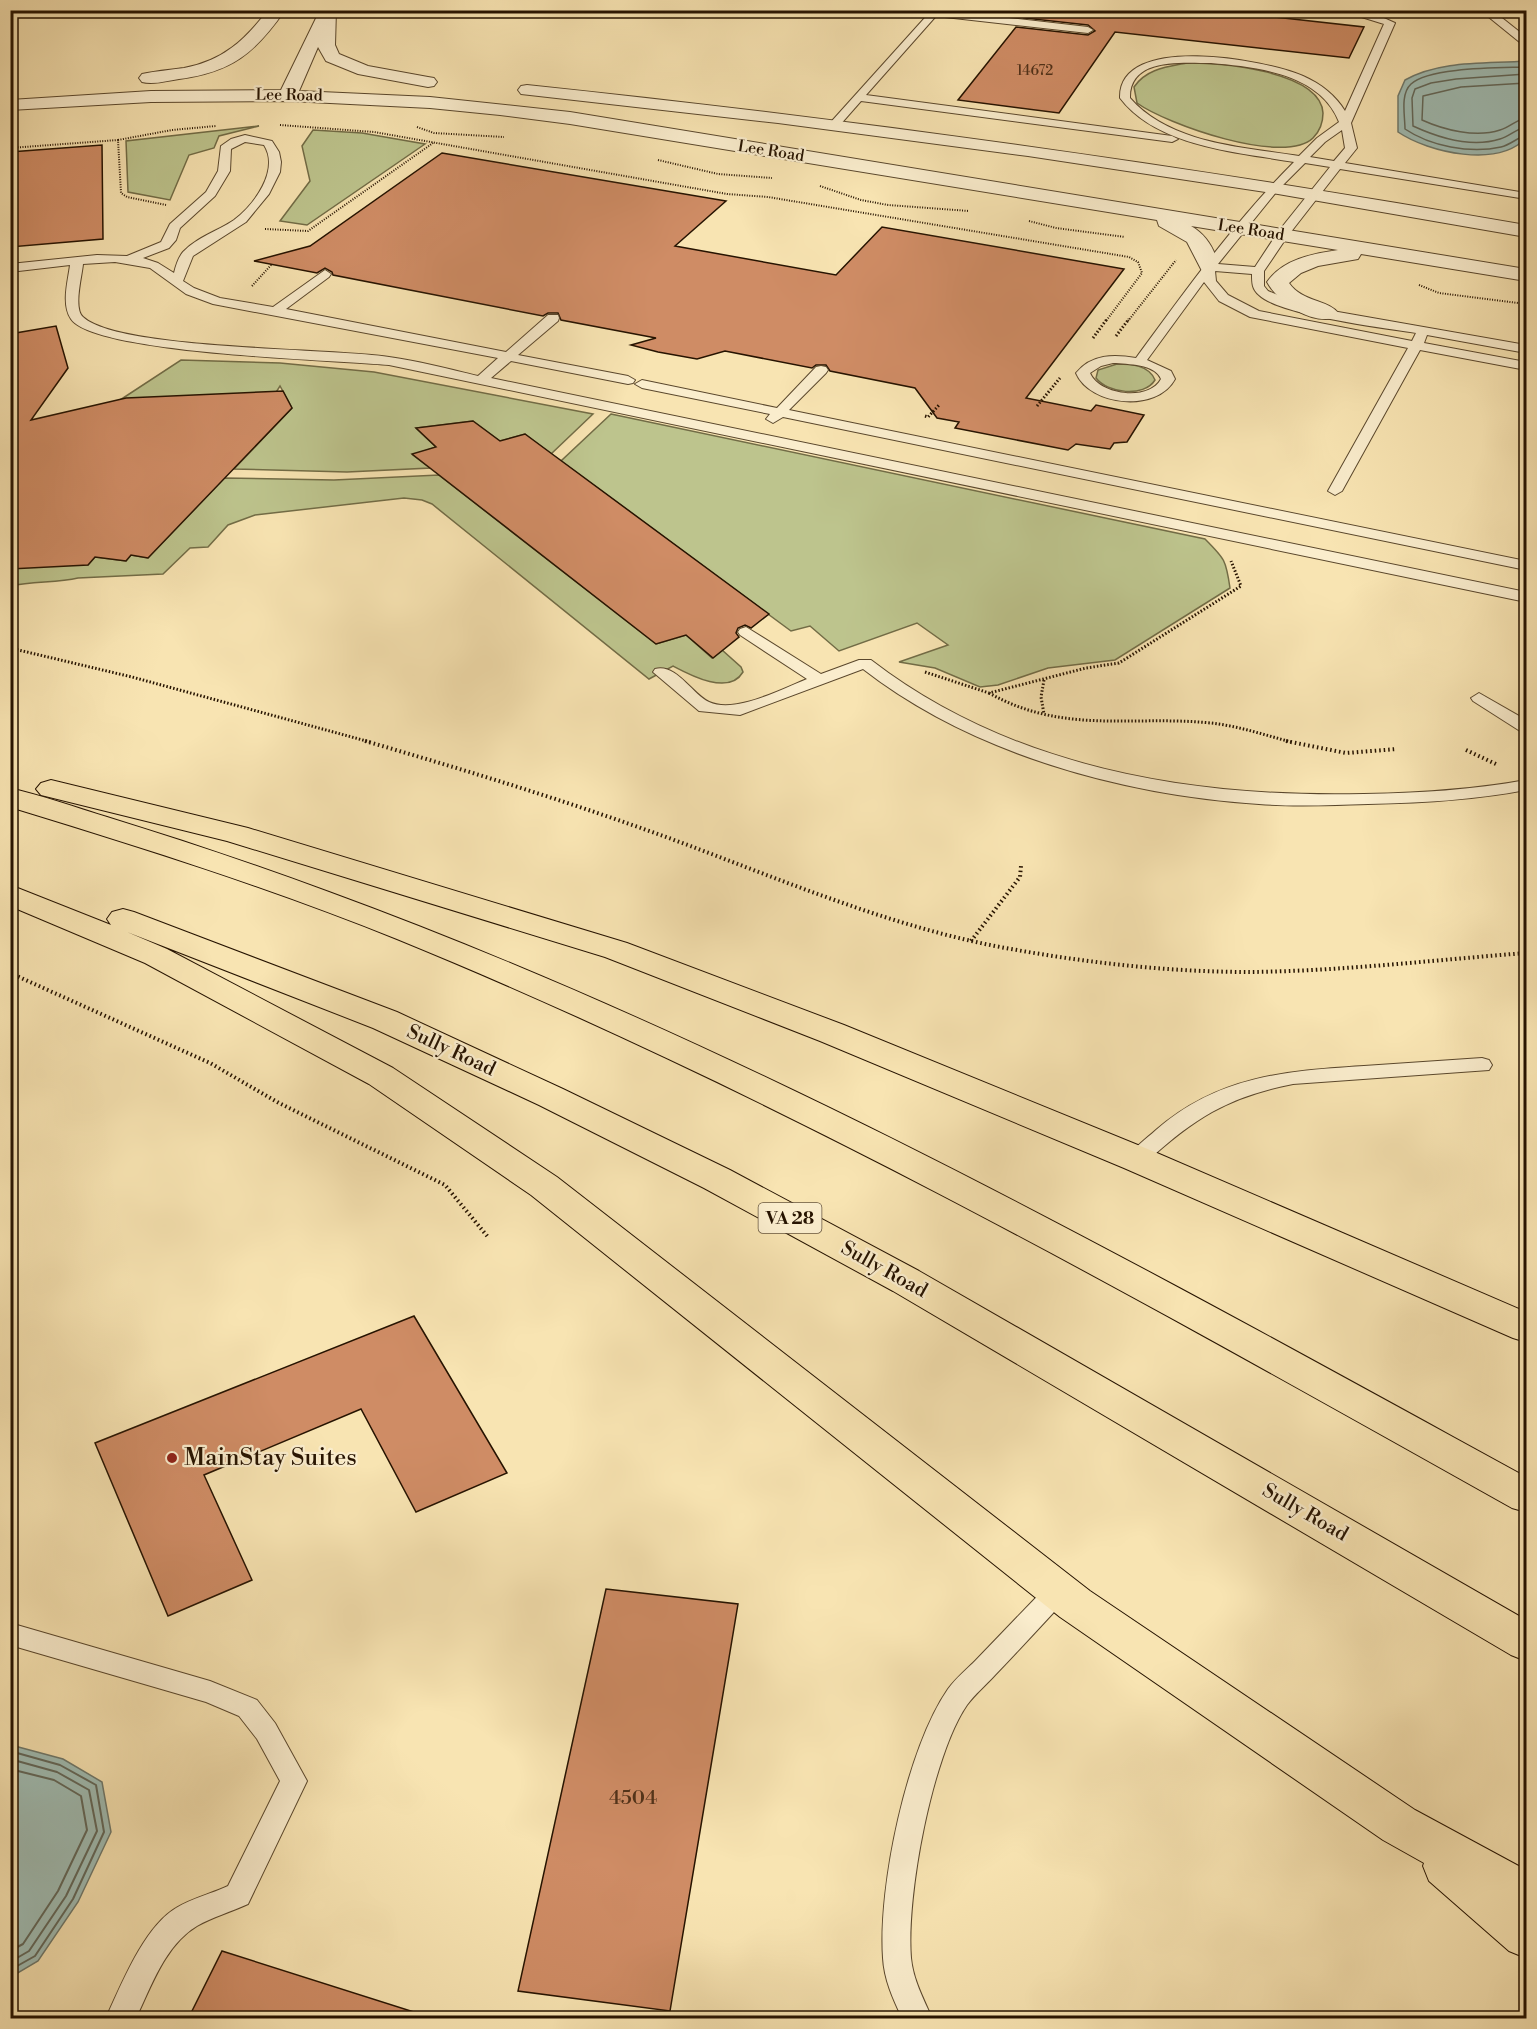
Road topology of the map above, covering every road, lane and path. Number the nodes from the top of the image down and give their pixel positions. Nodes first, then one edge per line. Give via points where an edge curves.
1 (278, 10) edge
2 (327, 10) edge
3 (1344, 10) edge
4 (1485, 10) edge
5 (1362, 11) edge
6 (1088, 30) dead end
7 (1527, 42) edge
8 (244, 72) junction
9 (277, 75) dead end
10 (297, 75) junction
11 (148, 78) junction
12 (129, 79) dead end
13 (428, 82) junction
14 (450, 83) dead end
15 (504, 88) dead end
16 (237, 94) junction
17 (288, 94) junction
18 (858, 97) junction
19 (10, 105) edge
20 (1140, 114) junction
21 (1346, 122) junction
22 (835, 124) junction
23 (274, 125) dead end
24 (414, 125) dead end
25 (219, 126) dead end
26 (1104, 130) junction
27 (511, 137) dead end
28 (118, 140) junction
29 (434, 142) junction
30 (1213, 145) junction
31 (10, 148) edge
32 (652, 159) dead end
33 (1302, 159) junction
34 (1339, 165) junction
35 (778, 179) dead end
36 (812, 184) dead end
37 (1273, 189) junction
38 (1315, 196) junction
39 (1527, 196) edge
40 (1115, 207) junction
41 (162, 210) dead end
42 (969, 211) dead end
43 (1025, 219) dead end
44 (259, 228) dead end
45 (1240, 228) junction
46 (1527, 231) edge
47 (1282, 235) junction
48 (1129, 237) dead end
49 (1407, 255) junction
50 (1178, 257) dead end
51 (129, 259) junction
52 (77, 261) junction
53 (1209, 267) junction
54 (10, 268) edge
55 (1258, 271) junction
56 (325, 274) dead end
57 (1527, 275) edge
58 (177, 281) junction
59 (1143, 302) dead end
60 (275, 310) junction
61 (1327, 313) junction
62 (553, 318) dead end
63 (1425, 331) junction
64 (1093, 338) dead end
65 (1415, 346) junction
66 (1527, 349) edge
67 (507, 356) junction
68 (1140, 361) junction
69 (1527, 366) edge
70 (821, 370) dead end
71 (481, 380) junction
72 (780, 412) junction
73 (757, 436) junction
74 (1335, 491) dead end
75 (1228, 554) dead end
76 (1527, 566) edge
77 (1527, 597) edge
78 (746, 632) dead end
79 (10, 648) edge
80 (661, 672) dead end
81 (883, 678) junction
82 (820, 680) junction
83 (1044, 680) junction
84 (989, 693) junction
85 (1479, 698) dead end
86 (1044, 714) junction
87 (1527, 727) edge
88 (1397, 749) dead end
89 (10, 781) edge
90 (1527, 785) edge
91 (10, 797) edge
92 (1022, 866) dead end
93 (10, 880) edge
94 (10, 894) edge
95 (971, 940) junction
96 (1527, 953) edge
97 (10, 973) edge
98 (1482, 1065) dead end
99 (1137, 1159) junction
100 (488, 1237) dead end
101 (1527, 1328) edge
102 (1527, 1496) edge
103 (1058, 1591) junction
104 (10, 1634) edge
105 (1527, 1642) edge
106 (1399, 1825) junction
107 (1527, 1894) edge
108 (1527, 1935) edge
109 (121, 2019) edge
110 (917, 2019) edge

1 - 8 street
1 - 11 street via 246,47 225,62
2 - 10 street
2 - 13 street via 326,45 332,57 364,70
3 - 5 lane
4 - 7 lane
5 - 21 lane via 1390,23
6 - 18 lane via 934,13
8 - 11 street, Lee Road
8 - 16 street
9 - 10 street, Lee Road
10 - 13 street, Lee Road
10 - 17 street
11 - 12 street, Lee Road
13 - 14 street, Lee Road
15 - 22 street, Lee Road
16 - 17 street, Lee Road
16 - 19 street, Lee Road
17 - 40 street, Lee Road via 515,110
18 - 22 lane
18 - 26 lane
20 - 21 lane via 1125,98 1129,77 1153,65 1198,60 1287,73 1331,99
20 - 26 lane via 1142,120 1134,126
20 - 30 lane via 1164,129
21 - 33 lane
21 - 34 lane via 1352,148
22 - 37 street, Lee Road
23 - 29 path via 344,128
24 - 27 path via 434,133
25 - 28 path via 172,129
26 - 30 lane
28 - 31 path
28 - 41 path via 121,193 167,205
29 - 44 path via 308,231
29 - 64 path via 727,194 768,197 1129,257 1138,262 1142,273
30 - 33 lane
32 - 35 path via 718,174
33 - 34 lane
33 - 37 lane
34 - 38 lane
34 - 39 lane
36 - 42 path via 888,205
37 - 38 street, Lee Road
37 - 45 lane
38 - 46 street, Lee Road
38 - 47 lane
40 - 45 street, Lee Road
40 - 53 street via 1162,220 1192,235 1206,252
43 - 48 path via 1056,228
45 - 47 street, Lee Road
45 - 53 lane
47 - 49 street, Lee Road
47 - 55 lane
49 - 57 street, Lee Road
49 - 61 street via 1363,254 1310,261 1289,269 1278,282 1280,288 1294,300
50 - 59 path
51 - 52 lane
51 - 58 lane via 155,266
51 - 58 lane via 165,245 174,227 211,194 222,178 225,148 232,141 254,139 268,143 275,156 275,168 263,193 241,220 184,259
52 - 54 lane
52 - 71 lane via 73,310 77,319 99,332 198,348 370,358
53 - 55 lane
53 - 65 lane via 1214,288 1247,312
53 - 68 lane
55 - 61 lane via 1258,286 1264,294 1301,309
56 - 60 lane
58 - 60 lane via 204,297
60 - 67 lane
61 - 63 lane
62 - 67 lane
63 - 65 lane
63 - 66 lane
65 - 69 lane
65 - 74 lane
67 - 71 lane
67 - 72 lane
68 - 68 lane via 1102,361 1087,368 1084,379 1095,389 1117,396 1146,395 1164,386 1166,375
70 - 72 lane
71 - 73 lane
72 - 73 lane
72 - 76 lane
73 - 77 lane
75 - 83 path via 1241,586 1119,663
78 - 82 lane
79 - 95 path via 109,670 400,750 641,828 857,910 918,930
80 - 82 lane via 705,707 740,710
81 - 82 lane via 865,663
81 - 84 path via 912,668
81 - 90 lane via 935,709 1017,747 1154,787 1305,801 1399,799
83 - 84 path
83 - 86 path
84 - 86 path via 1005,703
85 - 87 lane
86 - 88 path via 1074,720 1227,725 1289,743 1346,753
89 - 99 highway via 237,834 616,951 832,1033
91 - 102 highway via 182,850 328,902 463,954 729,1071 1043,1232
92 - 95 path via 1020,877
93 - 105 highway, Sully Road / VA 28 via 384,1020 717,1179 906,1281
94 - 103 highway via 156,956 381,1076 544,1186
95 - 96 path via 1114,963 1239,971
97 - 100 path via 210,1063 279,1103 446,1185
98 - 99 lane via 1270,1081 1193,1112
99 - 101 highway
103 - 106 highway
103 - 110 lane via 957,1698 937,1737 911,1834 896,1932 897,1960
104 - 109 lane via 210,1692 248,1708 294,1781 238,1895 185,1917 170,1931
106 - 107 highway
106 - 108 highway

